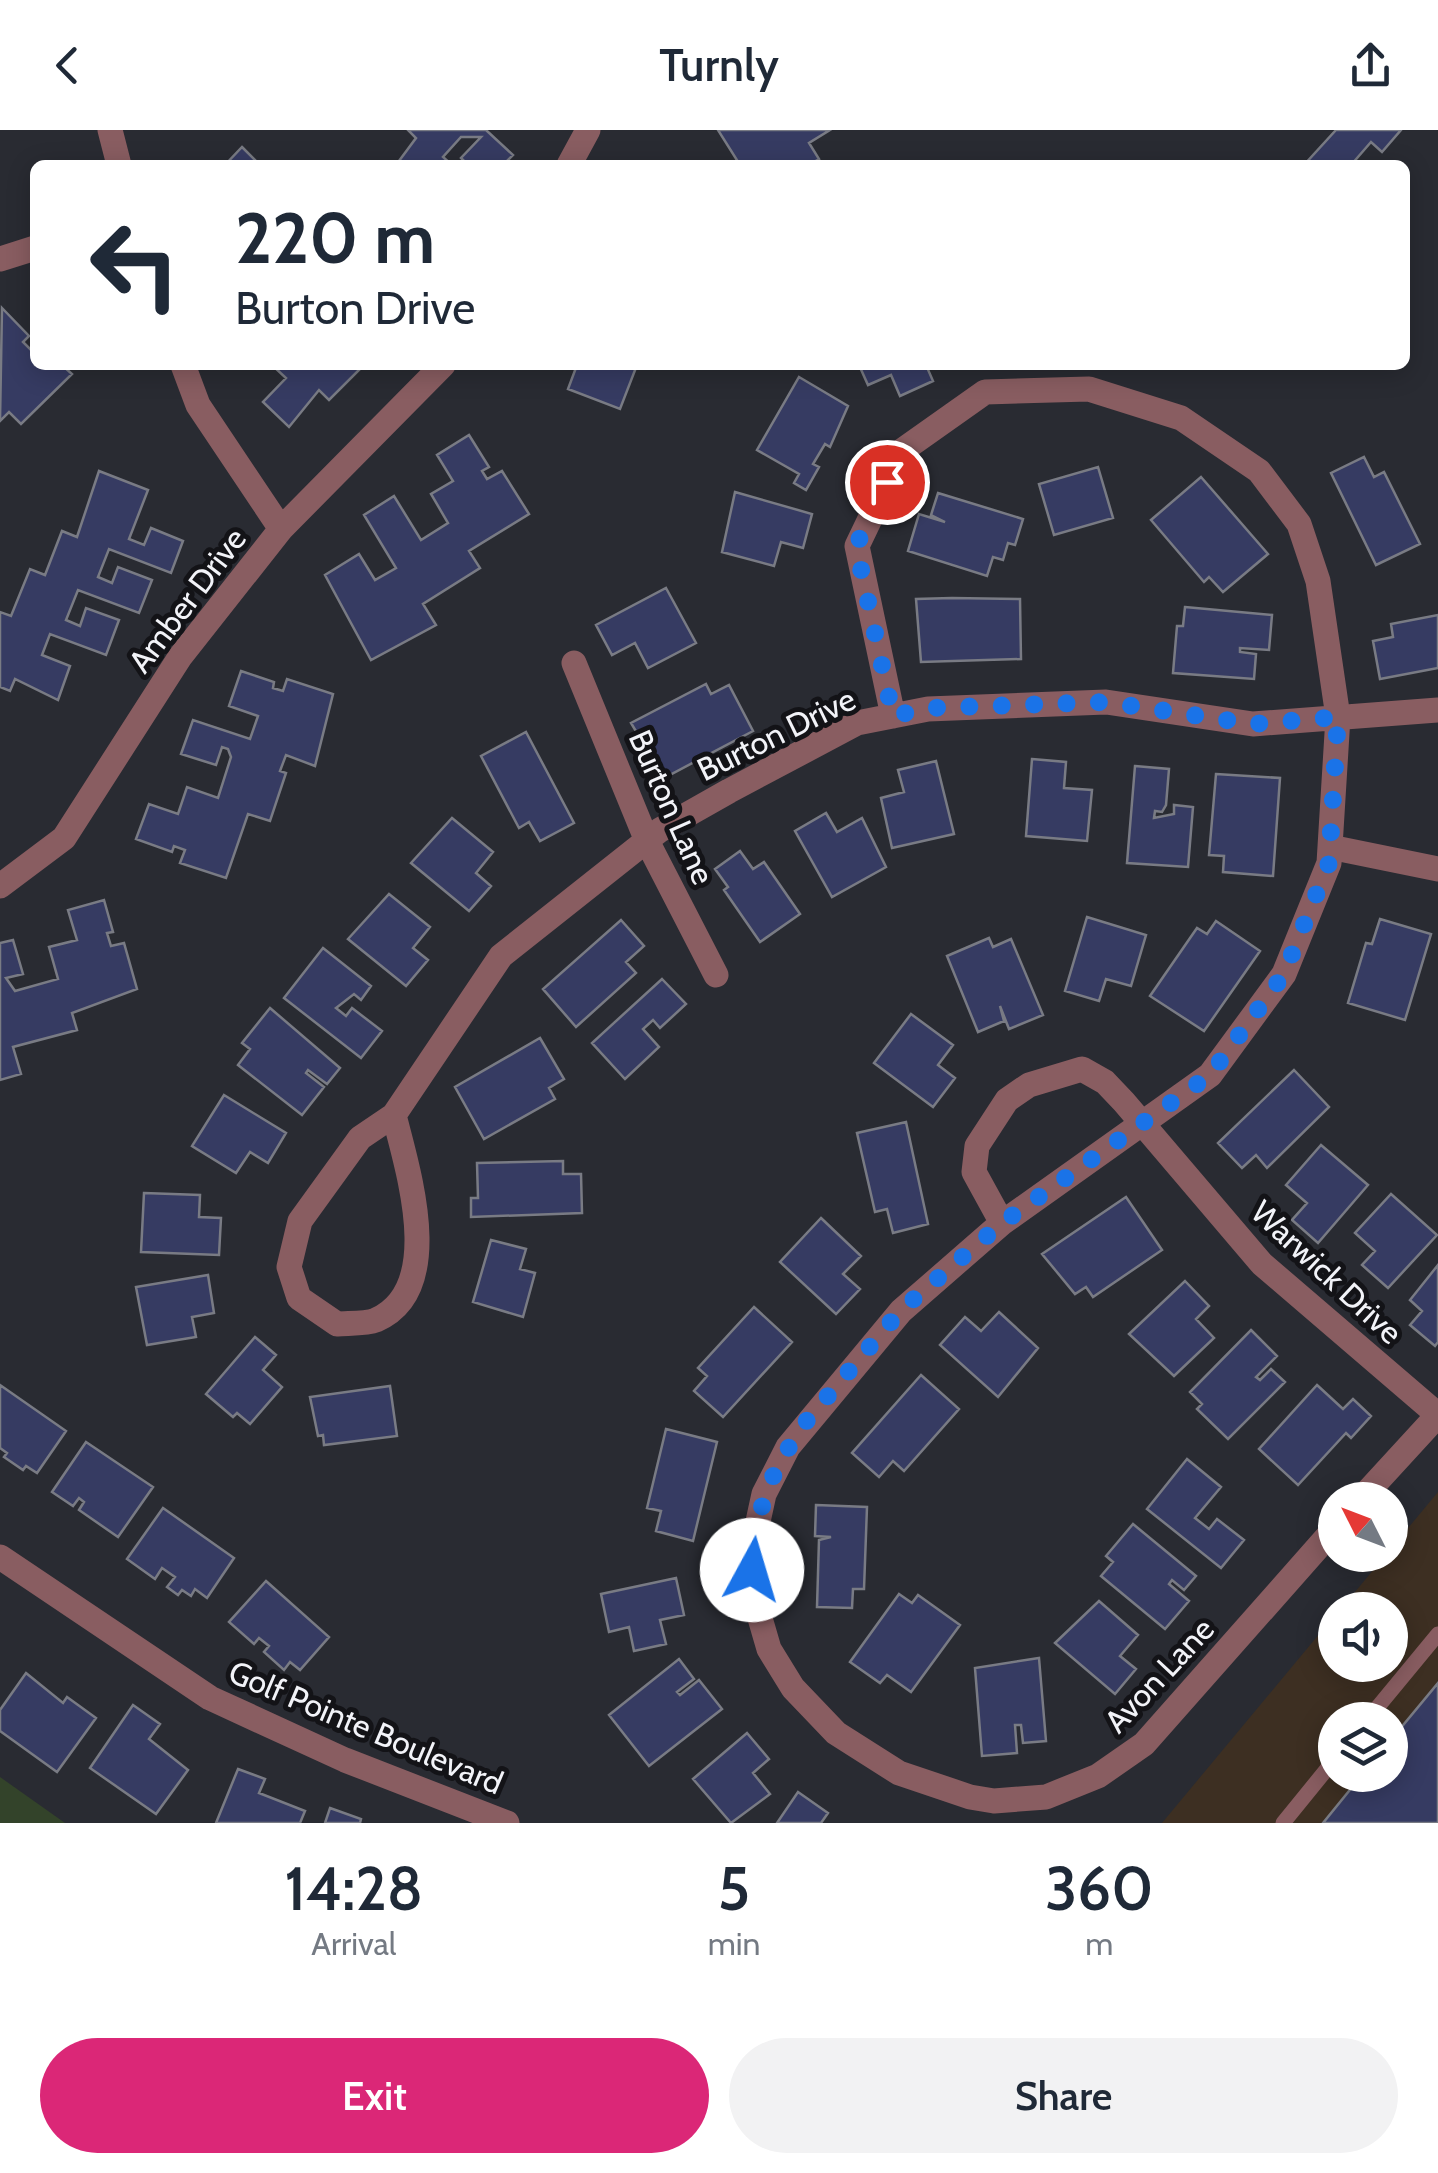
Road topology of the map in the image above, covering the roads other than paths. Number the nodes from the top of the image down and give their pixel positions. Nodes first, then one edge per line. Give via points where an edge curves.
1 (110, 130) edge
2 (588, 130) edge
3 (117, 160) edge
4 (572, 160) edge
5 (30, 250) edge
6 (0, 259) edge
7 (185, 370) edge
8 (438, 370) edge
9 (281, 528) junction
10 (574, 664) dead end
11 (1438, 710) edge
12 (893, 716) junction
13 (1338, 717) junction
14 (647, 841) junction
15 (1330, 847) junction
16 (1438, 869) edge
17 (0, 886) edge
18 (716, 975) dead end
19 (394, 1114) junction
20 (1139, 1125) junction
21 (1002, 1223) junction
22 (1438, 1415) edge
23 (1377, 1482) edge
24 (1318, 1547) edge
25 (0, 1557) edge
26 (1438, 1634) edge
27 (1382, 1702) edge
28 (1318, 1780) edge
29 (508, 1823) edge
30 (1282, 1823) edge

1 - 3 street
2 - 4 street
5 - 6 street
7 - 9 street via 198,405
8 - 9 street, Amber Drive
9 - 17 street, Amber Drive via 180,657 64,838
10 - 14 street, Burton Lane
11 - 13 street, Burton Drive
12 - 13 street, Burton Drive via 928,708 1106,702 1253,724
12 - 13 street, Avon Lane via 856,546 903,450 985,392 1089,388 1181,418 1260,471 1299,524 1318,581
12 - 14 street, Burton Drive via 857,724
13 - 15 street, Avon Lane
14 - 18 street, Burton Lane
14 - 19 street, Burton Drive via 501,956
15 - 16 street
15 - 20 street, Avon Lane via 1284,974 1210,1075
19 - 19 street, Burton Drive via 360,1138 300,1220 289,1267 299,1298 337,1324 377,1320 404,1294 417,1255 415,1202
20 - 21 street, Avon Lane
20 - 21 street, Warwick Drive via 1105,1082 1082,1068 1029,1085 1007,1100 977,1146 974,1172
20 - 22 street, Warwick Drive via 1262,1264
21 - 24 street, Avon Lane via 901,1310 796,1436 764,1494 752,1550 759,1623 793,1688 836,1733 899,1773 970,1797 1022,1801 1074,1788 1144,1744
22 - 23 street
25 - 29 street, Golf Pointe Boulevard via 210,1698
26 - 27 lane
28 - 30 lane

